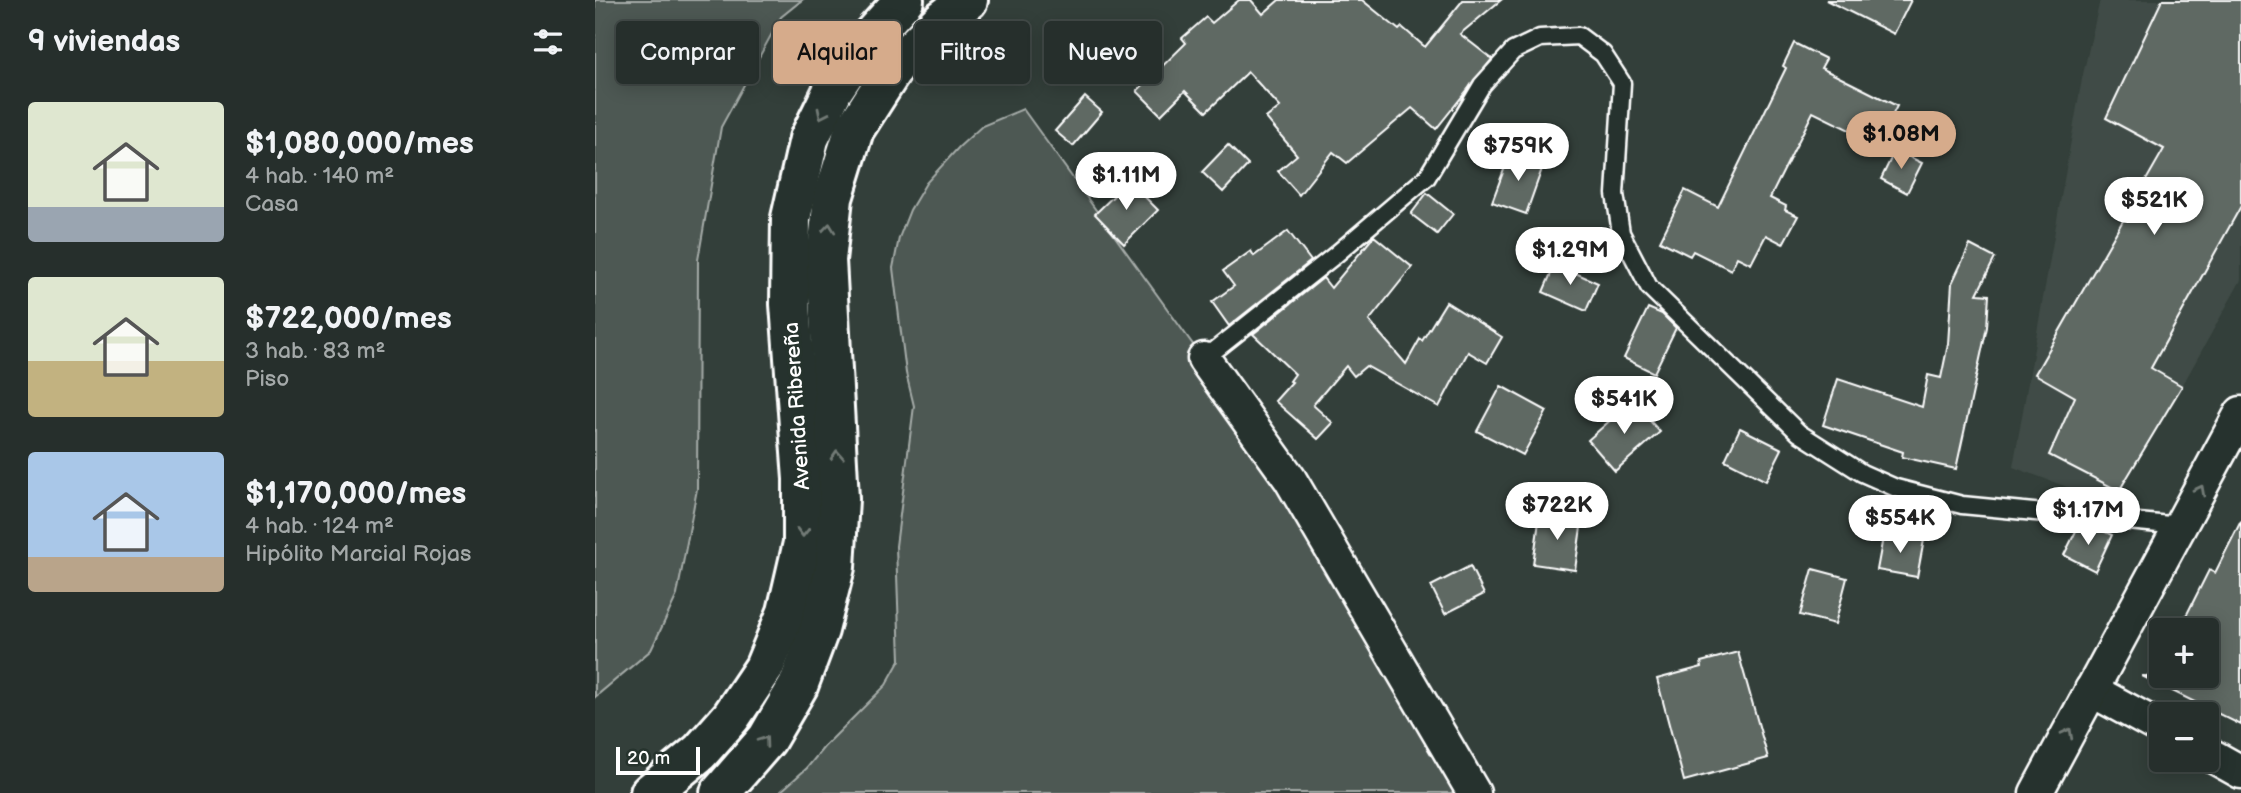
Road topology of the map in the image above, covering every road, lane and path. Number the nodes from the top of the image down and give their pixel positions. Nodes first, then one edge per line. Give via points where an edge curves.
1 (904, 0) edge
2 (968, 0) edge
3 (1203, 359) joint
4 (2241, 413) edge
5 (2180, 526) junction
6 (2091, 690) junction
7 (2149, 722) edge
8 (2219, 760) edge
9 (2241, 772) edge
10 (650, 793) edge
11 (720, 793) edge
12 (1474, 793) edge
13 (2036, 793) edge

1 -> 10 main road, Avenida Ribereña via 863,45 833,90 809,139 791,218 790,304 803,542 787,612 764,668 731,717 700,752
11 -> 2 main road, Avenida Ribereña via 767,739 798,686 819,630 835,566 839,499 826,260 832,198 854,130 895,66
3 - 5 lane via 1427,177 1482,85 1513,51 1540,38 1579,36 1603,54 1622,83 1615,194 1621,233 1649,287 1800,433 1862,473 1896,488 1962,505
3 - 12 street via 1290,479
5 -> 4 street
5 - 6 street
6 - 7 street
13 -> 6 street
8 - 9 street

